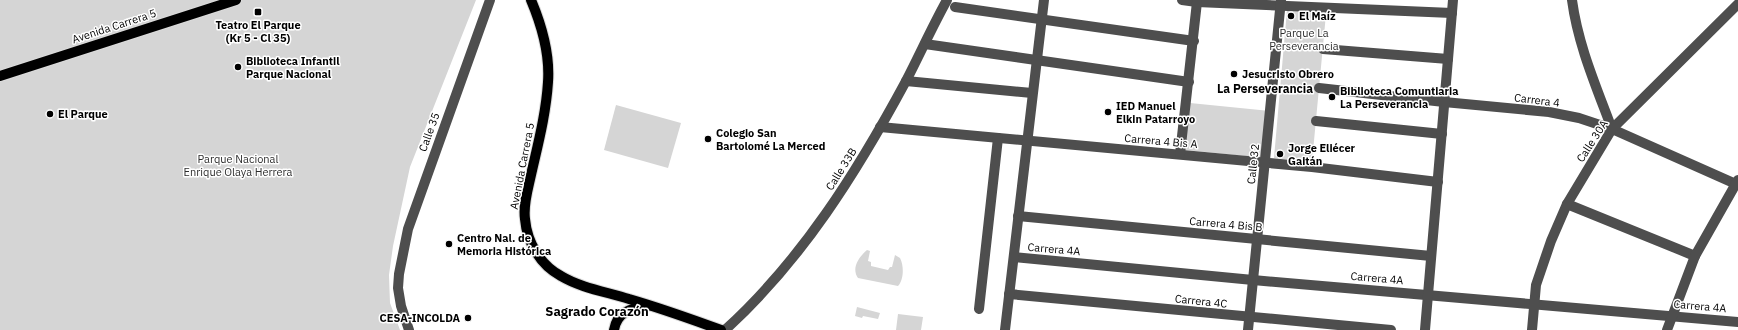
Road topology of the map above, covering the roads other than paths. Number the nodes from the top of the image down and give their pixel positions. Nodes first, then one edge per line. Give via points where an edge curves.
1 (236, 0) edge
2 (490, 0) edge
3 (531, 0) edge
4 (947, 0) edge
5 (1044, 0) edge
6 (1182, 0) edge
7 (1453, 0) edge
8 (1572, 0) edge
9 (1733, 0) edge
10 (1197, 2) junction
11 (1280, 3) edge
12 (1738, 3) edge
13 (956, 7) dead end
14 (1452, 13) junction
15 (1041, 19) junction
16 (1194, 40) junction
17 (925, 44) junction
18 (1323, 49) dead end
19 (1448, 58) junction
20 (1036, 60) junction
21 (0, 76) edge
22 (906, 81) junction
23 (1189, 82) junction
24 (1319, 88) dead end
25 (1032, 93) junction
26 (1444, 102) junction
27 (1316, 121) dead end
28 (880, 127) junction
29 (1612, 129) junction
30 (1442, 134) junction
31 (998, 138) junction
32 (1027, 140) junction
33 (1180, 154) junction
34 (1265, 162) junction
35 (1438, 182) junction
36 (1737, 183) edge
37 (1566, 204) junction
38 (1018, 216) junction
39 (1257, 239) junction
40 (1431, 256) junction
41 (1695, 256) junction
42 (1014, 257) junction
43 (1253, 280) junction
44 (1009, 294) junction
45 (1428, 294) junction
46 (1534, 304) junction
47 (650, 306) junction
48 (979, 309) dead end
49 (1671, 316) junction
50 (1250, 317) junction
51 (1738, 322) edge
52 (408, 330) edge
53 (614, 330) edge
54 (721, 330) edge
55 (725, 330) edge
56 (1005, 330) edge
57 (1248, 330) edge
58 (1391, 330) edge
59 (1425, 330) edge
60 (1532, 330) edge
61 (1667, 330) edge

1 - 21 main road, Avenida Carrera 5
2 - 52 street, Calle 35 via 414,209 402,252 398,288
3 - 47 main road, Avenida Carrera 5 via 544,36 548,80 543,122 525,203 524,219 528,235 542,261 560,276
4 - 17 street, Calle 33B
5 - 15 street
6 - 10 street
7 - 14 street
8 - 29 street via 1582,47
9 - 12 street
10 - 11 street
10 - 16 street
11 - 14 street
11 - 34 street, Calle 32
12 - 29 street, Calle 30A
13 - 15 street
14 - 19 street
15 - 16 street
15 - 20 street
16 - 23 street
17 - 20 street
17 - 22 street, Calle 33B
18 - 19 street
19 - 26 street
20 - 23 street
20 - 25 street
22 - 25 street
22 - 28 street, Calle 33B
23 - 33 street
24 - 26 street, Carrera 4
25 - 32 street
26 - 29 street, Carrera 4 via 1549,112 1579,118
26 - 30 street
27 - 30 street
28 - 31 street, Carrera 4 Bis A
28 - 55 street, Calle 33B via 849,179 808,238 770,285
29 - 36 street, Carrera 4
29 - 37 street, Calle 30A
30 - 35 street
31 - 32 street, Carrera 4 Bis A
31 - 48 street
32 - 33 street, Carrera 4 Bis A
32 - 38 street
33 - 34 street, Carrera 4 Bis A
34 - 35 street, Carrera 4 Bis A
34 - 39 street, Calle 32
35 - 40 street
36 - 41 street
37 - 41 street
37 - 46 street, Calle 30A via 1539,277
38 - 39 street, Carrera 4 Bis B
38 - 42 street
39 - 40 street, Carrera 4 Bis B
39 - 43 street, Calle 32
40 - 45 street
41 - 49 street
42 - 43 street, Carrera 4A
42 - 44 street
43 - 45 street, Carrera 4A
43 - 50 street, Calle 32
44 - 50 street, Carrera 4C
44 - 56 street
45 - 46 street, Carrera 4A
45 - 59 street
46 - 49 street, Carrera 4A
46 - 60 street, Calle 30A
47 - 53 main road via 626,311 615,323
47 - 54 main road, Avenida Carrera 5
49 - 51 street, Carrera 4A
49 - 61 street
50 - 57 street, Calle 32
50 - 58 street, Carrera 4C

